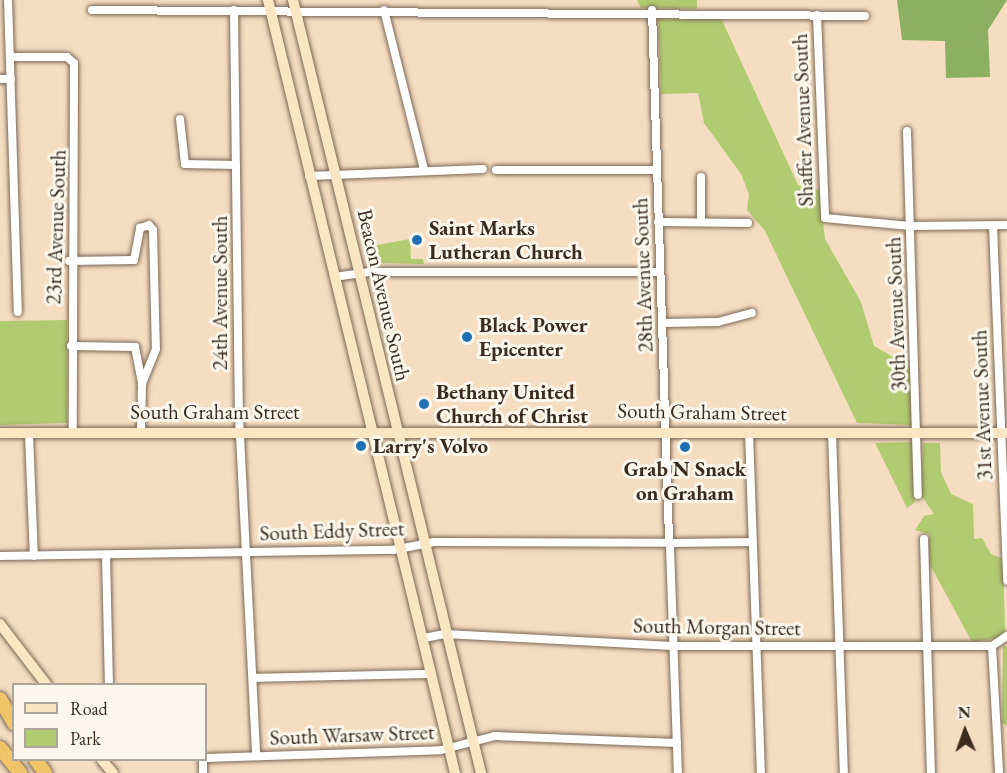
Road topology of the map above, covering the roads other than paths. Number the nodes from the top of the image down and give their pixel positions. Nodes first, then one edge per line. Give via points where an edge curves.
1 (8, 0) edge
2 (269, 5) edge
3 (294, 5) edge
4 (92, 10) dead end
5 (234, 10) junction
6 (384, 10) junction
7 (652, 10) junction
8 (818, 15) junction
9 (865, 16) dead end
10 (10, 57) junction
11 (0, 79) edge
12 (11, 79) junction
13 (180, 118) dead end
14 (907, 131) dead end
15 (236, 165) junction
16 (424, 169) junction
17 (483, 169) dead end
18 (496, 170) dead end
19 (657, 170) junction
20 (334, 171) junction
21 (309, 176) junction
22 (701, 177) dead end
23 (658, 222) junction
24 (701, 222) junction
25 (748, 223) dead end
26 (1007, 225) edge
27 (910, 226) junction
28 (993, 226) junction
29 (69, 261) junction
30 (660, 272) junction
31 (359, 273) junction
32 (334, 277) junction
33 (18, 312) dead end
34 (752, 313) dead end
35 (662, 323) junction
36 (71, 346) junction
37 (142, 384) junction
38 (395, 430) junction
39 (666, 430) junction
40 (242, 431) junction
41 (374, 431) junction
42 (141, 432) junction
43 (749, 432) junction
44 (0, 433) edge
45 (73, 433) junction
46 (832, 433) junction
47 (919, 433) junction
48 (1004, 433) edge
49 (29, 434) junction
50 (918, 495) dead end
51 (924, 539) dead end
52 (752, 542) junction
53 (425, 543) junction
54 (670, 543) junction
55 (403, 549) junction
56 (248, 553) junction
57 (106, 555) junction
58 (0, 556) edge
59 (34, 556) junction
60 (1007, 582) edge
61 (0, 624) edge
62 (445, 634) junction
63 (1007, 636) edge
64 (424, 638) junction
65 (926, 645) junction
66 (673, 646) junction
67 (755, 646) junction
68 (840, 646) junction
69 (992, 646) junction
70 (432, 674) junction
71 (253, 678) junction
72 (45, 683) edge
73 (109, 683) edge
74 (0, 699) edge
75 (12, 720) edge
76 (1003, 729) edge
77 (473, 740) junction
78 (677, 743) junction
79 (0, 748) edge
80 (449, 748) junction
81 (256, 756) junction
82 (207, 759) edge
83 (20, 773) edge
84 (455, 773) edge
85 (481, 773) edge
86 (678, 773) edge
87 (761, 773) edge
88 (844, 773) edge
89 (931, 773) edge
90 (999, 773) edge

1 - 10 street
2 - 3 street
2 - 5 street
2 - 21 main road, Beacon Avenue South
3 - 6 street
3 - 20 main road, Beacon Avenue South
4 - 5 street
5 - 15 street, 24th Avenue South
6 - 7 street
6 - 16 street
7 - 8 street
7 - 19 street, 28th Avenue South
8 - 9 street
8 - 27 street, Shaffer Avenue South via 829,221
10 - 12 street
10 - 29 street, 23rd Avenue South via 72,60 77,165
11 - 12 street
12 - 33 street
13 - 15 street via 185,164
14 - 27 street, 30th Avenue South
15 - 40 street, 24th Avenue South
16 - 17 street
16 - 20 street
18 - 19 street
19 - 23 street, 28th Avenue South
20 - 21 street
20 - 31 main road, Beacon Avenue South
21 - 32 main road, Beacon Avenue South
22 - 24 street
23 - 24 street
23 - 30 street, 28th Avenue South
24 - 25 street
26 - 28 street
27 - 28 street
27 - 47 street, 30th Avenue South
28 - 48 street, 31st Avenue South
29 - 36 street, 23rd Avenue South
29 - 37 street via 137,258 140,228 149,225 156,349
30 - 31 street
30 - 35 street, 28th Avenue South
31 - 32 street
31 - 38 main road, Beacon Avenue South
32 - 41 main road, Beacon Avenue South
34 - 35 street via 718,322
35 - 39 street, 28th Avenue South
36 - 37 street via 135,347
36 - 45 street, 23rd Avenue South
37 - 42 street
38 - 39 main road, South Graham Street
38 - 41 main road, South Graham Street
38 - 53 main road, Beacon Avenue South
39 - 43 main road, South Graham Street
39 - 54 street, 28th Avenue South
40 - 41 main road, South Graham Street
40 - 42 main road, South Graham Street
40 - 56 street, 24th Avenue South
41 - 55 main road, Beacon Avenue South
42 - 45 main road, South Graham Street
43 - 46 main road, South Graham Street
43 - 52 street
44 - 49 main road, South Graham Street
45 - 49 main road, South Graham Street
46 - 47 main road, South Graham Street
46 - 68 street
47 - 48 main road, South Graham Street
47 - 50 street, 30th Avenue South
48 - 60 street, 31st Avenue South
49 - 59 street
51 - 65 street
52 - 54 street, South Eddy Street
52 - 67 street
53 - 54 street, South Eddy Street
53 - 55 street, South Eddy Street
53 - 62 main road, Beacon Avenue South
54 - 66 street, 28th Avenue South
55 - 56 street, South Eddy Street
55 - 64 main road, Beacon Avenue South
56 - 57 street, South Eddy Street
56 - 71 street, 24th Avenue South
57 - 59 street, South Eddy Street
57 - 73 street
58 - 59 street, South Eddy Street
61 - 72 main road
62 - 64 street, South Morgan Street
62 - 66 street, South Morgan Street
62 - 77 main road, Beacon Avenue South
63 - 69 street
64 - 70 main road, Beacon Avenue South
65 - 68 street, South Morgan Street
65 - 69 street, South Morgan Street
65 - 89 street
66 - 67 street, South Morgan Street
66 - 78 street, 28th Avenue South
67 - 68 street, South Morgan Street
67 - 87 street
68 - 88 street
69 - 76 street
70 - 71 street
70 - 80 main road, Beacon Avenue South
71 - 81 street, 24th Avenue South
74 - 75 highway
76 - 90 street
77 - 78 street, South Warsaw Street via 495,736
77 - 80 street, South Warsaw Street
77 - 85 main road, Beacon Avenue South
78 - 86 street, 28th Avenue South
79 - 83 highway
80 - 81 street, South Warsaw Street
80 - 84 main road, Beacon Avenue South
81 - 82 street, South Warsaw Street

